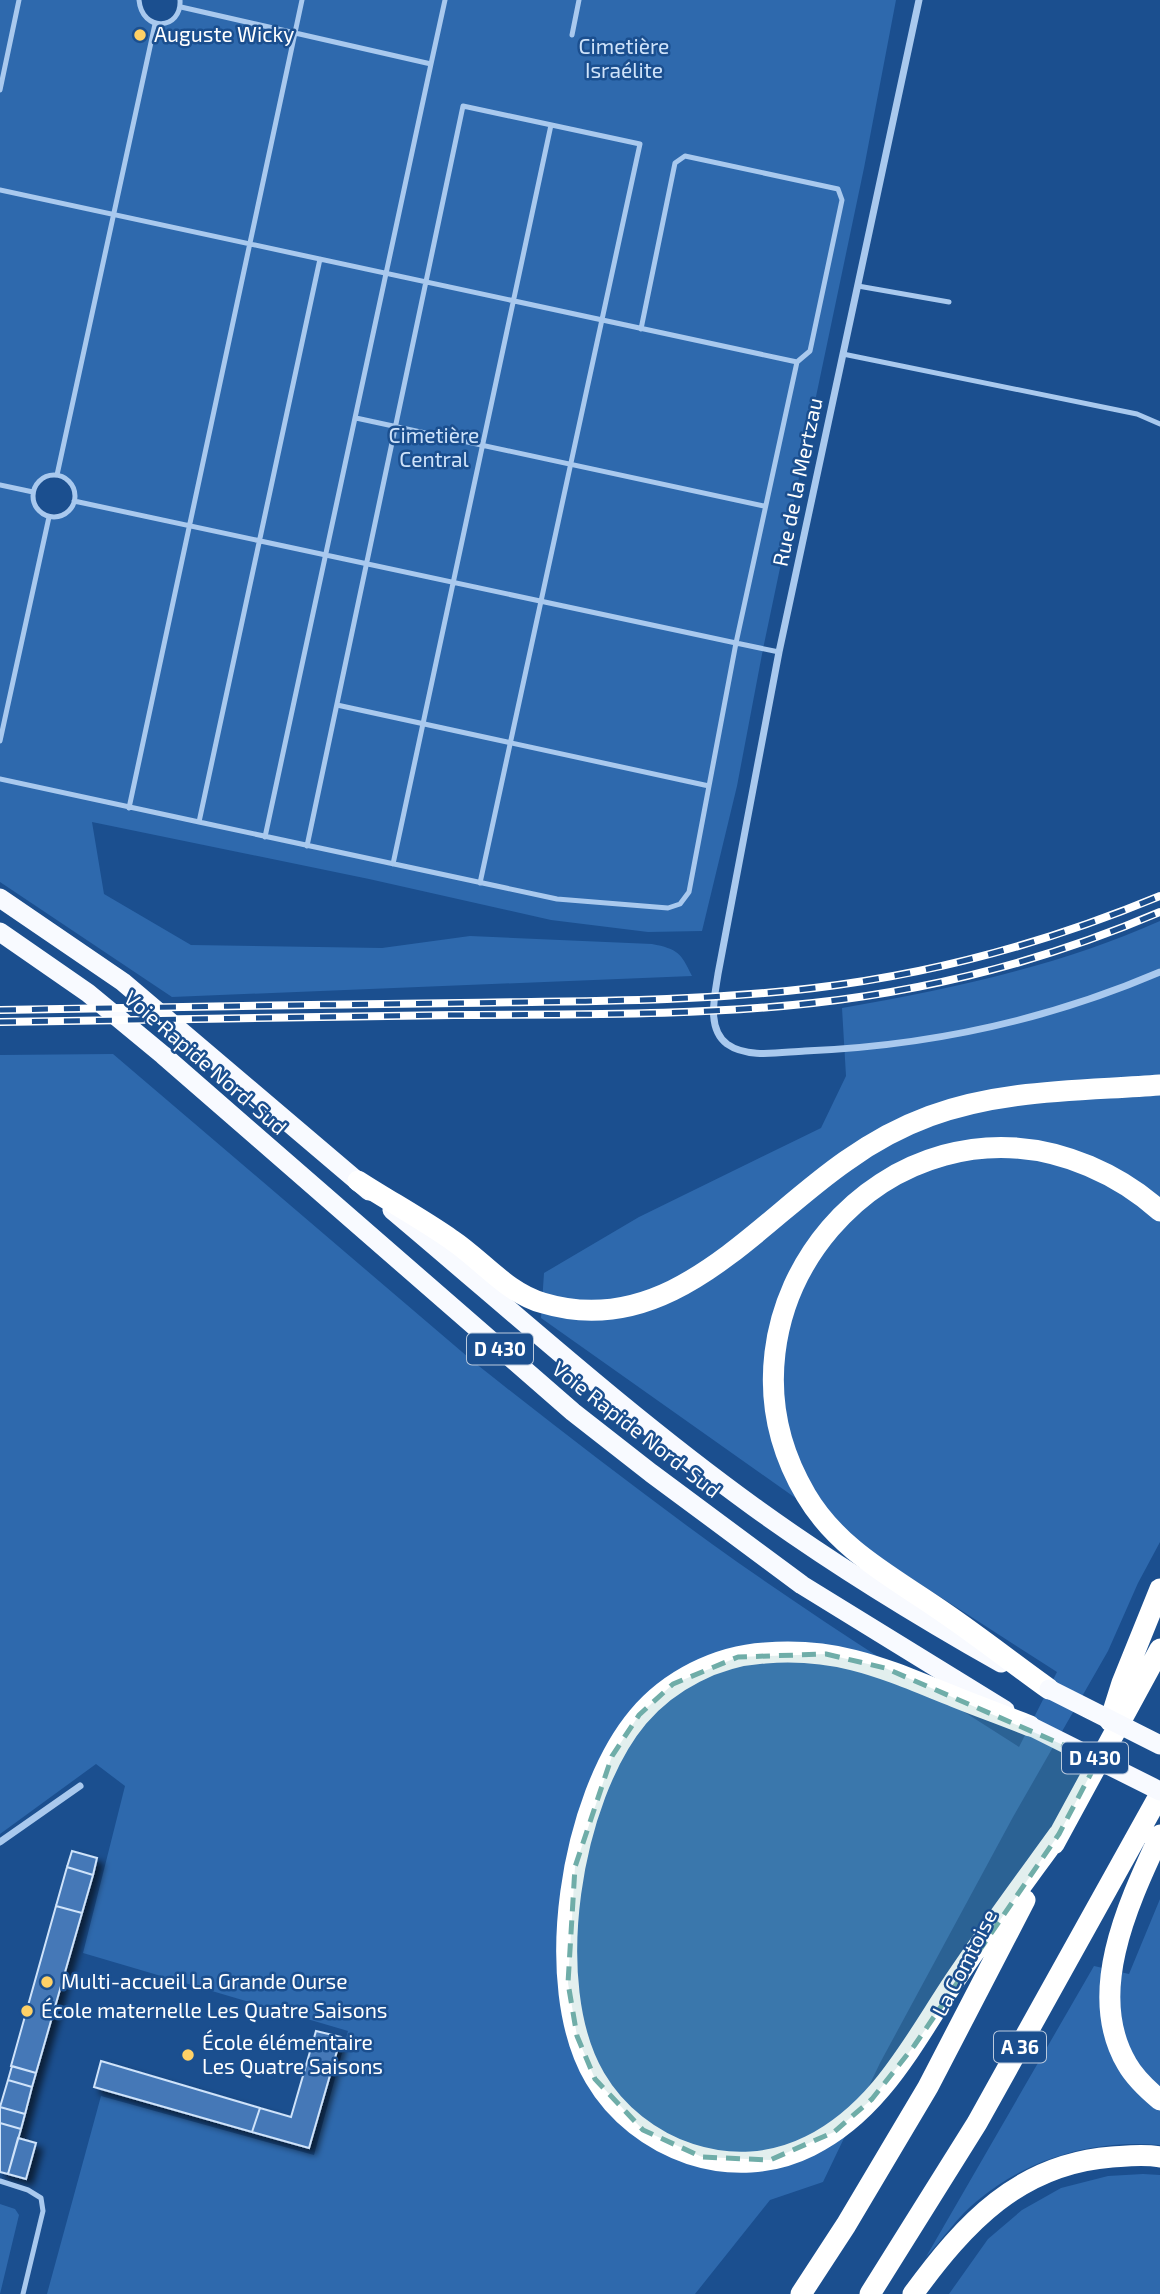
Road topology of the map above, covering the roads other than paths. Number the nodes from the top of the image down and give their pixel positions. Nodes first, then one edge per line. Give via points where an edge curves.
1 (19, 0) edge
2 (139, 0) edge
3 (302, 0) edge
4 (445, 0) edge
5 (579, 0) edge
6 (919, 0) edge
7 (180, 4) edge
8 (155, 24) junction
9 (294, 33) junction
10 (572, 36) dead end
11 (431, 64) junction
12 (0, 90) edge
13 (551, 125) junction
14 (0, 190) edge
15 (114, 215) junction
16 (251, 245) junction
17 (320, 259) junction
18 (386, 274) junction
19 (426, 282) junction
20 (858, 286) junction
21 (514, 301) junction
22 (949, 302) dead end
23 (602, 321) junction
24 (641, 329) junction
25 (843, 354) junction
26 (797, 362) junction
27 (356, 418) junction
28 (1160, 424) edge
29 (396, 426) junction
30 (483, 445) junction
31 (572, 463) junction
32 (57, 475) junction
33 (0, 485) edge
34 (33, 492) junction
35 (74, 501) junction
36 (764, 506) junction
37 (49, 517) junction
38 (190, 527) junction
39 (260, 542) junction
40 (326, 556) junction
41 (367, 565) junction
42 (453, 584) junction
43 (542, 603) junction
44 (736, 643) junction
45 (779, 652) junction
46 (337, 705) junction
47 (424, 724) junction
48 (0, 741) edge
49 (511, 743) junction
50 (0, 779) edge
51 (709, 786) junction
52 (129, 808) junction
53 (199, 822) junction
54 (265, 837) junction
55 (307, 846) junction
56 (393, 864) junction
57 (480, 883) junction
58 (0, 898) edge
59 (0, 932) edge
60 (1160, 972) edge
61 (1160, 1085) edge
62 (358, 1181) junction
63 (1160, 1211) edge
64 (1160, 1589) edge
65 (1160, 1648) edge
66 (1049, 1689) junction
67 (1030, 1726) junction
68 (1160, 1745) edge
69 (1094, 1771) junction
70 (80, 1786) dead end
71 (1160, 1792) edge
72 (1059, 1834) junction
73 (1160, 1836) edge
74 (0, 1842) edge
75 (1160, 2100) edge
76 (1160, 2157) edge
77 (0, 2181) edge
78 (23, 2294) edge
79 (801, 2294) edge
80 (870, 2294) edge
81 (913, 2294) edge

1 - 12 lane
2 - 8 lane via 146,19
3 - 9 lane
4 - 11 lane
5 - 10 lane
6 - 20 street, Rue de la Mertzau
7 - 8 lane via 176,17
7 - 9 lane
8 - 15 lane
9 - 11 lane
9 - 16 lane
11 - 18 lane
13 - 19 lane via 463,106
13 - 21 lane
13 - 23 lane via 640,144
14 - 15 lane
15 - 16 lane
15 - 32 lane
16 - 17 lane
16 - 38 lane
17 - 18 lane
17 - 39 lane
18 - 19 lane
18 - 27 lane
19 - 21 lane
19 - 29 lane
20 - 22 lane
20 - 25 street, Rue de la Mertzau
21 - 23 lane
21 - 30 lane
23 - 24 lane
23 - 31 lane
24 - 26 lane
24 - 26 lane via 675,163 685,156 838,189 842,200 810,351
25 - 28 lane via 1137,414
25 - 45 street, Rue de la Mertzau
26 - 36 lane
27 - 29 lane
27 - 40 lane
29 - 30 lane
29 - 41 lane
30 - 31 lane
30 - 42 lane
31 - 36 lane
31 - 43 lane
32 - 34 lane via 46,477
32 - 35 lane via 74,489
33 - 34 lane
34 - 37 lane via 34,503
35 - 37 lane via 70,510
35 - 38 lane
36 - 44 lane
37 - 48 lane
38 - 39 lane
38 - 52 lane
39 - 40 lane
39 - 53 lane
40 - 41 lane
40 - 54 lane
41 - 42 lane
41 - 46 lane
42 - 43 lane
42 - 47 lane
43 - 44 lane
43 - 49 lane
44 - 45 lane
44 - 51 lane
45 - 60 street, Rue de la Mertzau via 718,974 714,1020 721,1038 738,1049 766,1053 879,1046 968,1032 1058,1008
46 - 47 lane
46 - 55 lane
47 - 49 lane
47 - 56 lane
49 - 51 lane
49 - 57 lane
50 - 52 lane
51 - 57 lane via 689,892 680,904 667,908 557,899
52 - 53 lane
53 - 54 lane
54 - 55 lane
55 - 56 lane
56 - 57 lane
58 - 62 highway, Voie Rapide Nord-Sud / D 430 via 123,982
59 - 67 highway, Voie Rapide Nord-Sud / D 430 via 88,993 163,1055 563,1403 651,1473 802,1584
61 - 62 highway via 1019,1094 929,1116 845,1161 698,1277 635,1305 603,1310 570,1310 524,1296 454,1241
62 - 66 highway, Voie Rapide Nord-Sud / D 430 via 752,1506 924,1619
63 - 66 highway via 1104,1172 1045,1151 988,1147 935,1158 886,1180 841,1216 804,1265 780,1320 773,1369 777,1420 795,1474 820,1517 855,1553
64 - 69 highway via 1122,1683
65 - 69 highway, La Comtoise
66 - 68 highway, Voie Rapide Nord-Sud / D 430, bridge
67 - 71 highway, Voie Rapide Nord-Sud / D 430, bridge
67 - 72 highway via 885,1668 826,1654 738,1657 673,1684 639,1716 611,1756 593,1797 575,1867 568,1924 568,1983 585,2060 610,2100 627,2117 679,2150 748,2163 812,2145 852,2117 888,2080
69 - 72 highway, La Comtoise
70 - 74 street
71 - 80 highway, A 36 via 977,2123
72 - 79 highway, La Comtoise via 928,2087
73 - 75 highway via 1137,1884 1119,1939 1110,1995 1118,2046 1128,2066
76 - 81 highway via 1089,2159 1029,2179 968,2226
77 - 78 lane via 41,2198 43,2211

